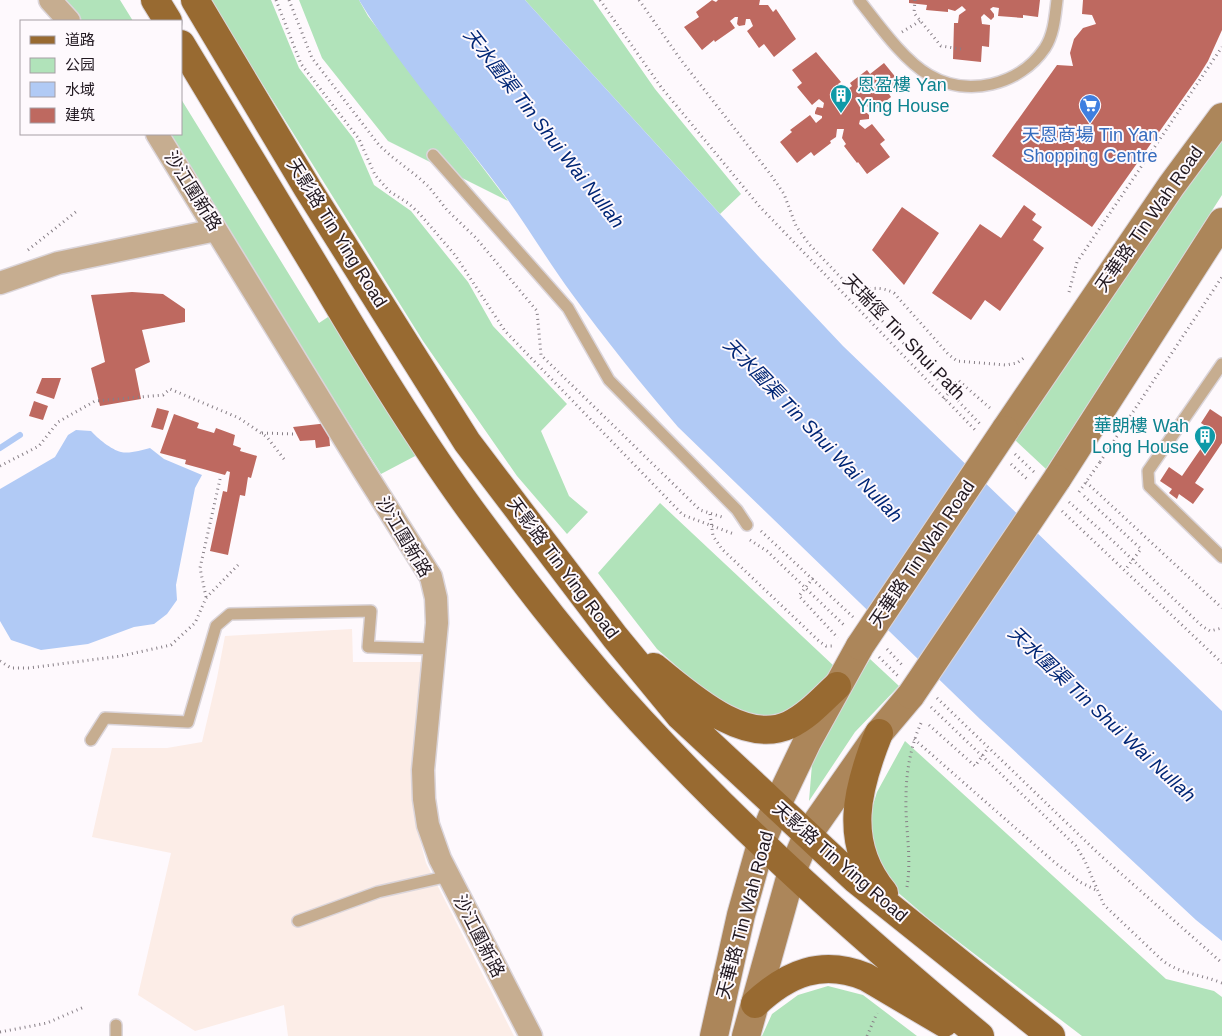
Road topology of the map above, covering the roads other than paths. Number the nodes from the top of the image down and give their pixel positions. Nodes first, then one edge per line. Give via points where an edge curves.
1 (50, 0) edge
2 (155, 0) edge
3 (195, 0) edge
4 (859, 0) edge
5 (1056, 0) edge
6 (68, 20) edge
7 (167, 20) edge
8 (182, 46) edge
9 (1222, 107) edge
10 (1222, 117) edge
11 (158, 135) edge
12 (1201, 144) junction
13 (433, 155) dead end
14 (1222, 222) edge
15 (216, 230) junction
16 (0, 283) edge
17 (1222, 364) edge
18 (747, 525) dead end
19 (1221, 552) edge
20 (615, 637) junction
21 (435, 649) junction
22 (837, 686) junction
23 (879, 733) junction
24 (91, 740) dead end
25 (776, 807) junction
26 (807, 836) junction
27 (761, 844) junction
28 (792, 871) junction
29 (449, 876) junction
30 (907, 908) junction
31 (298, 921) dead end
32 (755, 1004) junction
33 (531, 1036) edge
34 (714, 1036) edge
35 (746, 1036) edge
36 (966, 1036) edge
37 (980, 1036) edge
38 (1051, 1036) edge

1 - 6 street
2 - 7 main road
3 - 20 main road, 天影路 Tin Ying Road via 308,189 467,442
4 - 5 lane via 918,68 944,82 973,87 1002,82 1036,59 1050,39
8 - 27 main road, 天影路 Tin Ying Road via 364,349 469,507 554,618 640,720
9 - 12 main road
10 - 12 main road, 天華路 Tin Wah Road
11 - 15 street, 沙江圍新路
12 - 22 main road, 天華路 Tin Wah Road, bridge via 996,432
13 - 18 lane via 568,308 609,380 737,510
14 - 23 main road, 天華路 Tin Wah Road, bridge via 911,695
15 - 16 street via 58,262
15 - 21 street, 沙江圍新路 via 431,577 436,598
17 - 19 lane via 1148,471 1149,486
20 - 22 main road via 701,704 718,715 755,729 774,730 790,725 811,711
20 - 25 main road, 天影路 Tin Ying Road via 680,716
21 - 24 lane via 368,647 371,611 230,614 216,626 188,722 105,718
21 - 29 street, 沙江圍新路 via 423,770 424,799 428,825
22 - 25 main road, 天華路 Tin Wah Road
23 - 26 main road, 天華路 Tin Wah Road
23 - 30 main road via 858,796 858,836 873,880
25 - 26 main road, 天影路 Tin Ying Road
25 - 27 main road, 天華路 Tin Wah Road
26 - 28 main road, 天華路 Tin Wah Road
26 - 30 main road, 天影路 Tin Ying Road via 855,879
27 - 28 main road, 天影路 Tin Ying Road
27 - 34 main road, 天華路 Tin Wah Road via 741,915
28 - 32 main road, 天華路 Tin Wah Road
28 - 37 main road, 天影路 Tin Ying Road
29 - 31 lane via 378,892
29 - 33 street, 沙江圍新路
30 - 38 main road, 天影路 Tin Ying Road
32 - 35 main road, 天華路 Tin Wah Road
32 - 36 main road via 792,978 810,971 838,968 866,977

